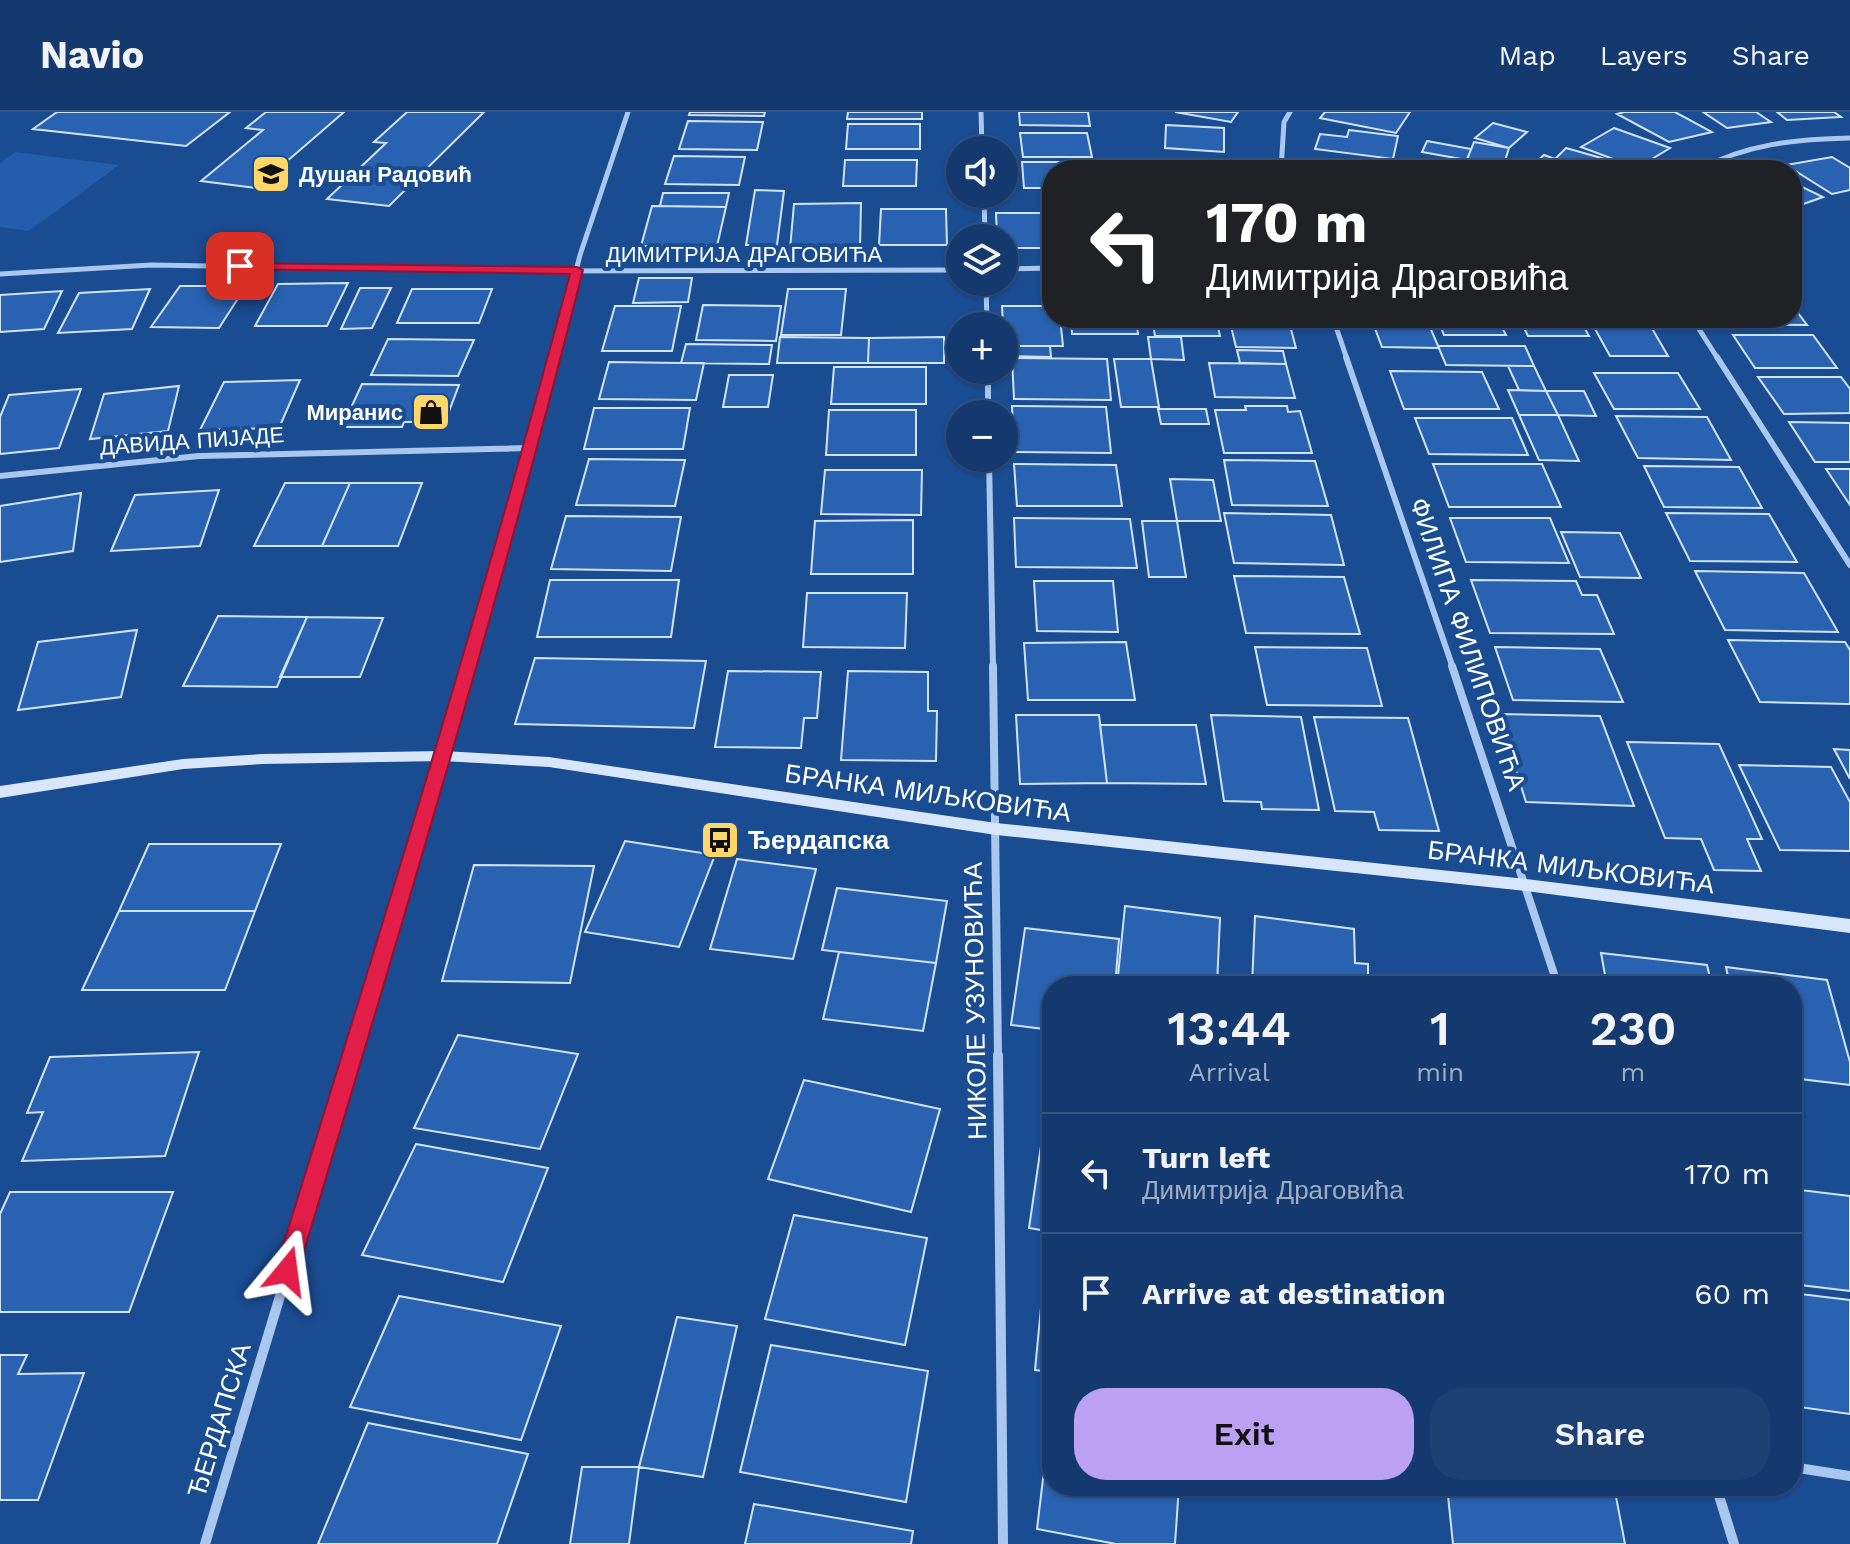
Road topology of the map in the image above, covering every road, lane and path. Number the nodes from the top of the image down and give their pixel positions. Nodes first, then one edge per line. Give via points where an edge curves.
1 (628, 112) edge
2 (981, 112) edge
3 (1290, 112) edge
4 (982, 136) edge
5 (1850, 138) edge
6 (1282, 160) edge
7 (1714, 160) edge
8 (1042, 268) edge
9 (1018, 269) edge
10 (577, 270) junction
11 (946, 270) edge
12 (0, 274) edge
13 (1336, 328) edge
14 (1698, 328) edge
15 (531, 448) junction
16 (989, 472) edge
17 (0, 476) edge
18 (1850, 565) edge
19 (443, 756) junction
20 (0, 792) edge
21 (996, 829) junction
22 (1526, 885) junction
23 (1850, 926) edge
24 (1555, 976) edge
25 (1802, 1469) edge
26 (1850, 1476) edge
27 (1719, 1496) edge
28 (205, 1544) edge
29 (1003, 1544) edge
30 (1734, 1544) edge

1 - 10 street, ЂЕРДАПСКА
2 - 4 street
3 - 6 street via 1284,122
5 - 7 street via 1750,148
8 - 9 street
10 - 11 street, ДИМИТРИЈА ДРАГОВИЋА
10 - 12 street, ДИМИТРИЈА ДРАГОВИЋА via 151,265
10 - 15 street, ЂЕРДАПСКА
13 - 22 street, ФИЛИПА ФИЛИПОВИЋА
14 - 18 street
15 - 17 street, ДАВИДА ПИЈАДЕ via 217,454
15 - 19 street, ЂЕРДАПСКА
16 - 21 street, НИКОЛЕ УЗУНОВИЋА
19 - 20 street, БРАНКА МИЉКОВИЋА via 183,764
19 - 21 street, БРАНКА МИЉКОВИЋА via 549,762
19 - 28 street, ЂЕРДАПСКА
21 - 22 street, БРАНКА МИЉКОВИЋА
21 - 29 street, НИКОЛЕ УЗУНОВИЋА
22 - 23 street, БРАНКА МИЉКОВИЋА
22 - 24 street, ФИЛИПА ФИЛИПОВИЋА
25 - 26 street
27 - 30 street

